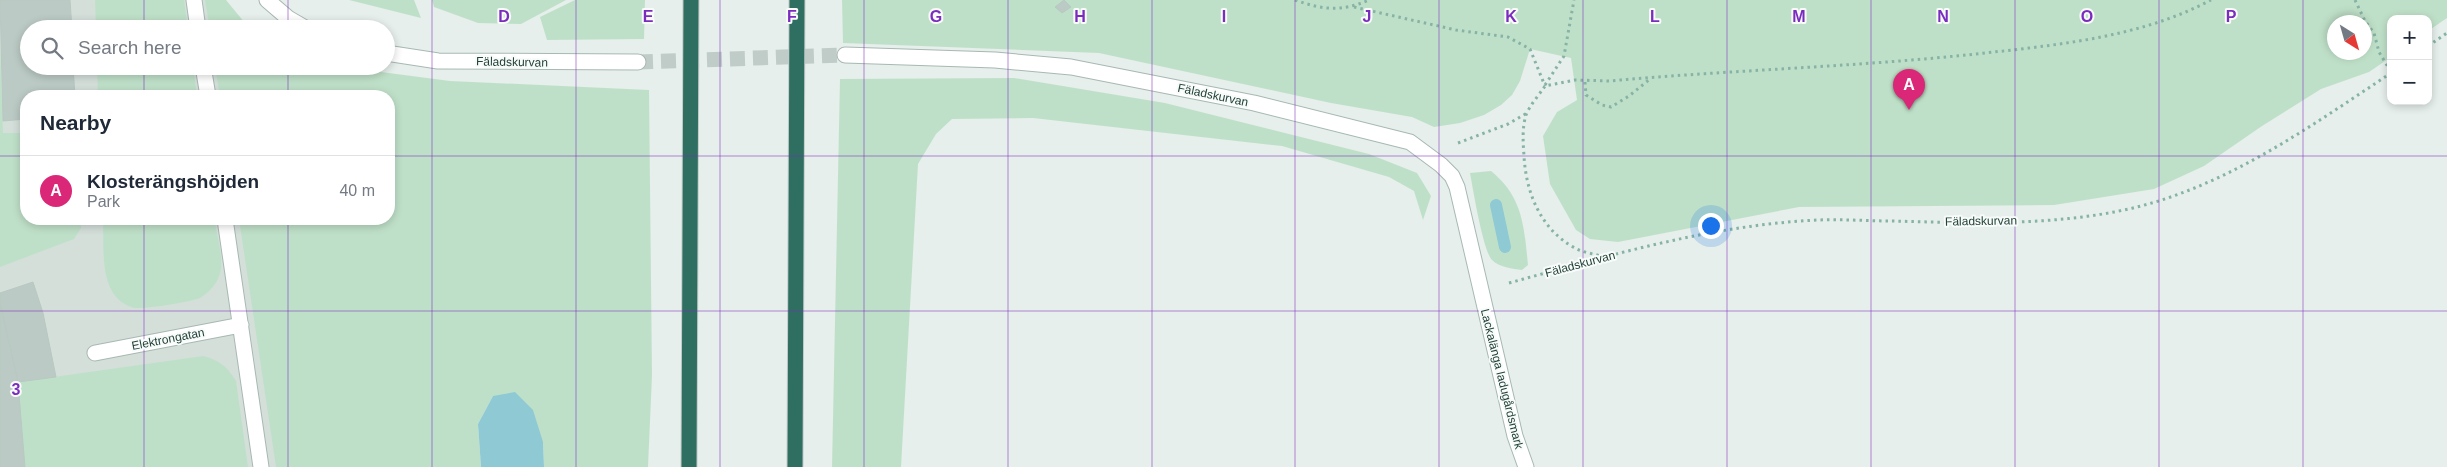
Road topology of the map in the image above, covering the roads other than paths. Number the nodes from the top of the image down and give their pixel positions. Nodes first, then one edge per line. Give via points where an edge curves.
1 (194, 0) edge
2 (267, 0) edge
3 (691, 0) edge
4 (797, 0) edge
5 (197, 20) edge
6 (291, 20) edge
7 (395, 54) edge
8 (845, 55) tunnel mouth
9 (638, 62) tunnel mouth
10 (204, 75) edge
11 (207, 90) edge
12 (227, 225) edge
13 (1480, 291) joint
14 (241, 324) junction
15 (95, 353) dead end
16 (261, 467) edge
17 (689, 467) edge
18 (795, 467) edge
19 (1526, 467) edge

1 - 5 street
2 - 6 street
3 - 17 highway
4 - 18 highway
7 - 9 street, Fäladskurvan via 438,61
8 - 13 street, Fäladskurvan via 995,60 1117,74 1410,142 1452,176
10 - 11 street
12 - 14 street
13 - 19 street, Lackalänga ladugårdsmark via 1514,436
14 - 15 street, Elektrongatan
14 - 16 street

